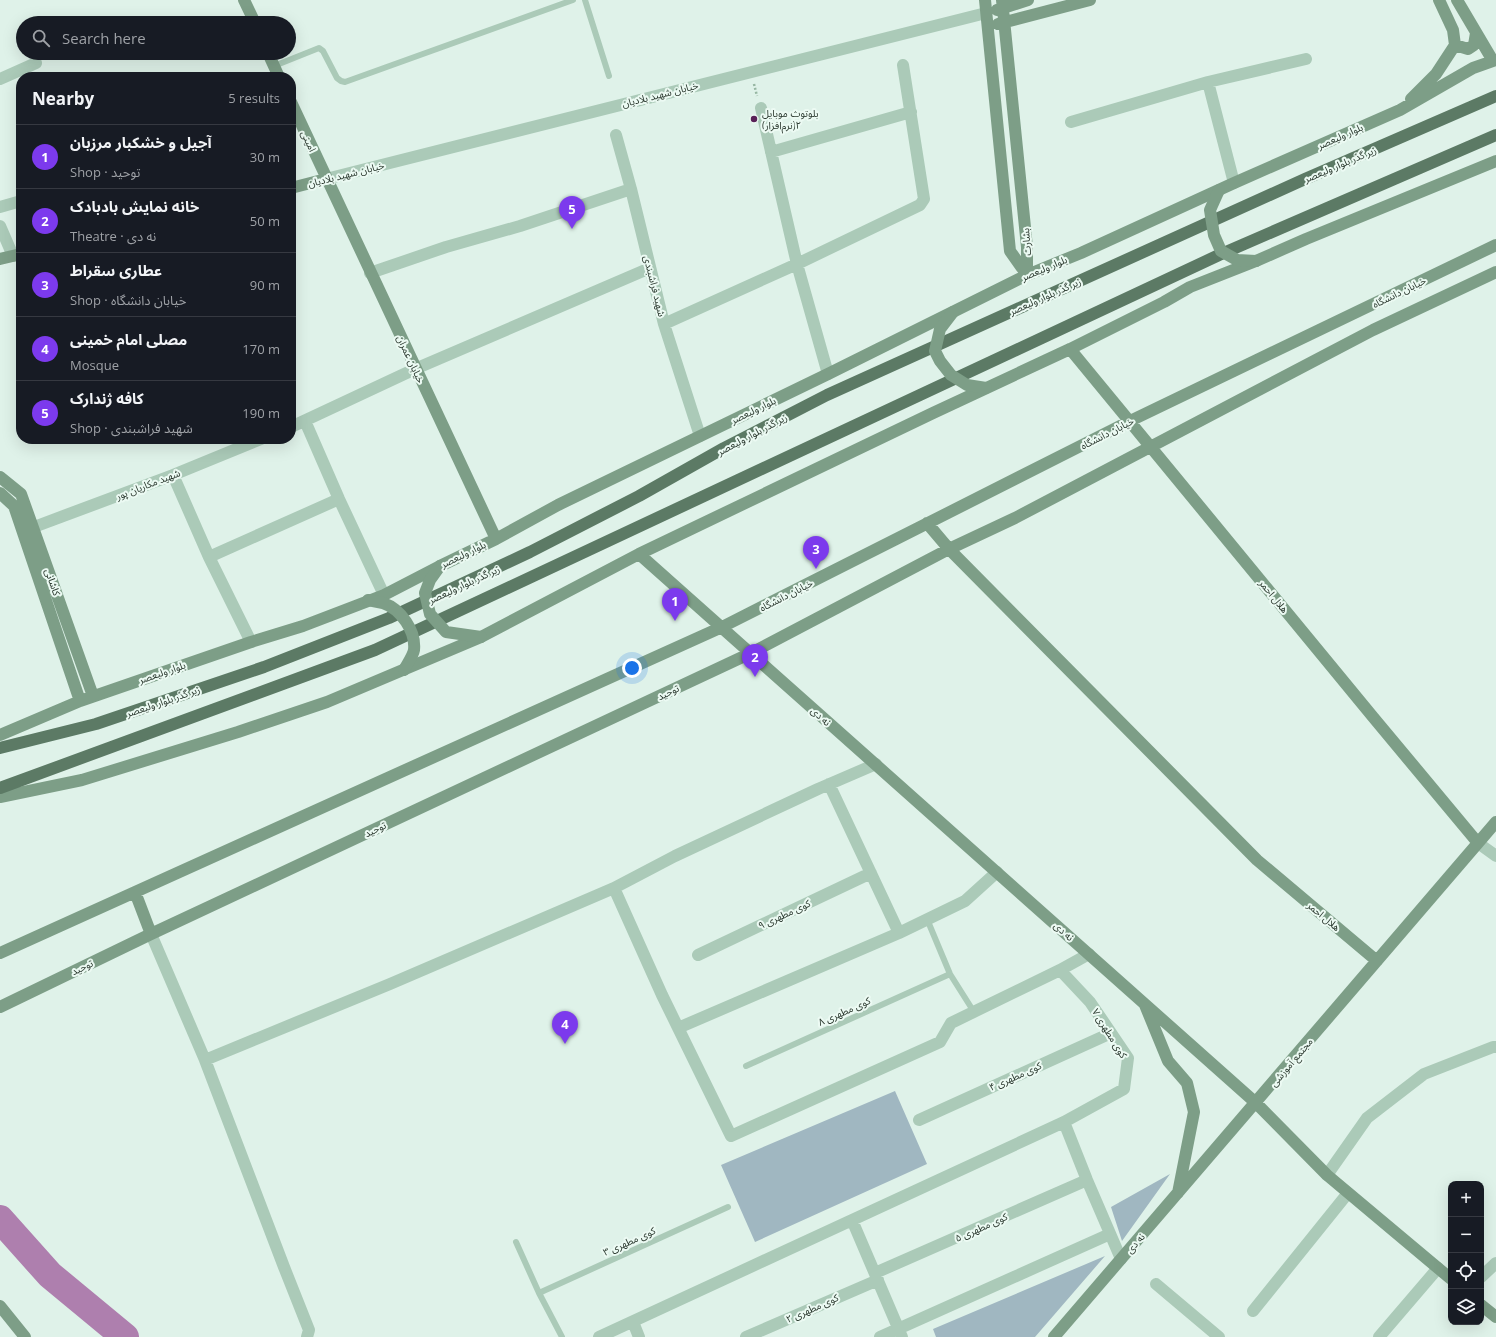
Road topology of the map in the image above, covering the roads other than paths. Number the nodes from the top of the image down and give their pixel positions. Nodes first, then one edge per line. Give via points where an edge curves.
1 (244, 0) edge
2 (573, 0) edge
3 (585, 0) edge
4 (985, 0) edge
5 (1028, 0) edge
6 (1090, 0) edge
7 (1439, 0) edge
8 (1457, 0) edge
9 (1003, 4) edge
10 (986, 13) junction
11 (252, 16) edge
12 (1005, 23) junction
13 (987, 26) junction
14 (1476, 33) junction
15 (1455, 45) junction
16 (1306, 59) dead end
17 (271, 60) edge
18 (1495, 61) edge
19 (36, 63) dead end
20 (903, 65) dead end
21 (277, 72) edge
22 (609, 76) dead end
23 (0, 79) edge
24 (1208, 82) junction
25 (1496, 96) edge
26 (760, 108) road end
27 (1400, 110) junction
28 (912, 112) junction
29 (296, 113) edge
30 (1071, 122) dead end
31 (616, 135) dead end
32 (1496, 135) edge
33 (771, 152) junction
34 (1496, 161) edge
35 (326, 179) junction
36 (1234, 182) junction
37 (296, 187) edge
38 (631, 189) junction
39 (1219, 190) junction
40 (16, 202) edge
41 (0, 206) edge
42 (0, 226) edge
43 (1496, 245) edge
44 (16, 253) edge
45 (16, 255) edge
46 (0, 259) edge
47 (1256, 261) junction
48 (797, 264) junction
49 (650, 268) junction
50 (370, 272) junction
51 (1496, 272) edge
52 (1028, 275) junction
53 (953, 312) junction
54 (664, 324) junction
55 (1070, 349) junction
56 (416, 369) junction
57 (828, 374) junction
58 (986, 388) junction
59 (305, 421) junction
60 (1130, 421) junction
61 (296, 425) edge
62 (700, 436) junction
63 (241, 444) edge
64 (1151, 446) junction
65 (173, 475) junction
66 (0, 477) edge
67 (0, 493) edge
68 (339, 499) junction
69 (927, 523) junction
70 (34, 527) junction
71 (496, 539) junction
72 (949, 549) junction
73 (639, 554) junction
74 (209, 557) junction
75 (440, 566) junction
76 (384, 595) junction
77 (368, 600) junction
78 (722, 627) junction
79 (481, 637) junction
80 (251, 642) junction
81 (751, 653) junction
82 (404, 670) junction
83 (93, 696) junction
84 (80, 701) junction
85 (0, 735) edge
86 (0, 748) edge
87 (876, 764) junction
88 (829, 784) junction
89 (0, 788) edge
90 (0, 798) edge
91 (1496, 822) edge
92 (1478, 843) junction
93 (1496, 856) edge
94 (997, 872) junction
95 (871, 873) junction
96 (614, 888) junction
97 (135, 892) junction
98 (926, 919) junction
99 (899, 933) junction
100 (150, 934) junction
101 (0, 953) edge
102 (1089, 954) junction
103 (698, 955) dead end
104 (1377, 961) junction
105 (1060, 970) junction
106 (950, 974) junction
107 (1144, 1002) junction
108 (0, 1007) edge
109 (974, 1012) junction
110 (678, 1028) junction
111 (1111, 1033) junction
112 (1496, 1047) edge
113 (205, 1060) junction
114 (746, 1066) dead end
115 (1256, 1102) junction
116 (919, 1120) dead end
117 (1064, 1122) junction
118 (1327, 1175) junction
119 (1087, 1180) junction
120 (1348, 1192) junction
121 (1177, 1194) junction
122 (728, 1207) dead end
123 (852, 1220) junction
124 (1110, 1234) junction
125 (516, 1242) dead end
126 (1121, 1259) junction
127 (1496, 1262) edge
128 (1438, 1268) junction
129 (1484, 1274) edge
130 (1448, 1276) edge
131 (876, 1277) junction
132 (1156, 1284) dead end
133 (539, 1293) junction
134 (0, 1306) edge
135 (1484, 1307) edge
136 (1253, 1311) dead end
137 (1496, 1317) edge
138 (633, 1322) junction
139 (900, 1333) edge
140 (26, 1337) edge
141 (307, 1337) edge
142 (562, 1337) edge
143 (599, 1337) edge
144 (639, 1337) edge
145 (746, 1337) edge
146 (880, 1337) edge
147 (1054, 1337) edge
148 (1219, 1337) edge
149 (1379, 1337) edge

1 - 11 street
2 - 21 lane via 345,82 338,78 323,50 319,48
3 - 22 lane
4 - 10 street, بشارت
5 - 9 street, خیابان شهید بلادیان
6 - 12 street
7 - 15 street via 1453,30
8 - 14 street
9 - 10 street, خیابان شهید بلادیان
9 - 12 street, بشارت
10 - 13 street, بشارت
10 - 35 street, خیابان شهید بلادیان
12 - 13 street
12 - 52 street, بشارت
13 - 52 street, بشارت via 1010,251
14 - 15 street via 1474,45 1468,49
14 - 18 street
15 - 27 street via 1436,74
16 - 24 street
17 - 21 street
18 - 27 street, بلوار ولیعصر via 1473,68
19 - 23 street
20 - 28 street
24 - 30 street
24 - 36 street
25 - 86 main road, زیر گذر بلوار ولیعصر via 1305,179 827,395 530,552 390,618 264,667 96,724
26 - 33 street
27 - 36 street, بلوار ولیعصر
28 - 33 street
28 - 48 street via 924,199 920,206
29 - 35 street, امینی
31 - 38 street, شهید فراشبندی
32 - 89 main road via 1219,255 375,650
33 - 48 street
34 - 47 street
35 - 37 street, خیابان شهید بلادیان
35 - 50 street, خیابان عمران
36 - 39 street, بلوار ولیعصر
38 - 49 street, شهید فراشبندی
38 - 50 street
39 - 47 street, bridge via 1210,210 1214,235 1221,251 1237,260
39 - 52 street, بلوار ولیعصر
40 - 41 street
42 - 44 street
43 - 60 street, خیابان دانشگاه
45 - 46 street
47 - 55 street via 1190,287
48 - 54 street
48 - 57 street
49 - 54 street, شهید فراشبندی
49 - 56 street
50 - 56 street, خیابان عمران
51 - 64 street via 1373,330
52 - 53 street, بلوار ولیعصر
53 - 57 street, بلوار ولیعصر
53 - 58 street, bridge via 940,329 935,351 951,375 967,385
54 - 62 street, شهید فراشبندی
55 - 58 street
55 - 60 street, هلال احمر
56 - 59 street
56 - 71 street, خیابان عمران
57 - 62 street, بلوار ولیعصر
58 - 73 street
59 - 61 street
59 - 68 street
60 - 64 street, هلال احمر
60 - 69 street, خیابان دانشگاه
62 - 71 street, بلوار ولیعصر via 558,505
63 - 65 street, شهید مکاریان پور
64 - 72 street via 1015,518
64 - 92 street, هلال احمر
65 - 70 street, شهید مکاریان پور
65 - 74 street
66 - 70 street, کاشانی via 21,494
67 - 84 street, کاشانی via 14,506
68 - 74 street
68 - 76 street
69 - 72 street, هلال احمر
69 - 78 street, خیابان دانشگاه
70 - 83 street, کاشانی
71 - 75 street, بلوار ولیعصر
72 - 81 street
72 - 104 street, هلال احمر via 1258,860
73 - 78 street, نه دی
73 - 79 street
74 - 80 street
75 - 76 street, بلوار ولیعصر
75 - 79 street, bridge via 425,593 430,614 446,632
76 - 77 street, بلوار ولیعصر
77 - 80 street, بلوار ولیعصر via 303,626
77 - 82 street, bridge via 394,609 408,626 413,636 414,651
78 - 81 street, نه دی
78 - 97 street
79 - 82 street
80 - 83 street, بلوار ولیعصر
81 - 87 street, نه دی
81 - 100 street, توحید
82 - 90 street via 327,702 238,732 82,780
83 - 84 street, بلوار ولیعصر
84 - 85 street, بلوار ولیعصر
87 - 88 street
87 - 94 street, نه دی
88 - 95 street
88 - 96 street via 675,856
91 - 92 street, مجتمع آموزشی
92 - 93 street
92 - 104 street, مجتمع آموزشی
94 - 98 street via 965,901
94 - 102 street, نه دی
95 - 99 street
95 - 103 street, کوی مطهری ۹
96 - 110 street
96 - 113 street
97 - 100 street
97 - 101 street
98 - 99 street
98 - 106 lane
99 - 110 street
100 - 108 street, توحید
100 - 113 street
102 - 105 street
102 - 107 street, نه دی
104 - 115 street, مجتمع آموزشی
105 - 109 street
105 - 111 street, کوی مطهری ۷ via 1090,1002
106 - 109 lane
106 - 114 lane, کوی مطهری ۸
107 - 115 street, نه دی
107 - 121 street via 1168,1061 1187,1083 1194,1112
109 - 110 street via 950,1023 940,1042 731,1136
111 - 116 street, کوی مطهری ۴
111 - 117 street, کوی مطهری ۷ via 1128,1058 1124,1089
112 - 118 street via 1424,1074 1367,1118
113 - 141 street via 309,1330
115 - 118 street
115 - 121 street, نه دی
117 - 119 street
117 - 123 street
118 - 120 street
119 - 124 street
119 - 131 street, کوی مطهری ۵
120 - 128 street
120 - 136 street
121 - 126 street, نه دی
122 - 133 lane, کوی مطهری ۳
123 - 131 street
123 - 138 street
124 - 126 street
124 - 139 street
125 - 133 lane
126 - 147 street, نه دی
127 - 129 street
128 - 130 street
128 - 149 street
131 - 139 street
131 - 145 street, کوی مطهری ۲
132 - 148 street
133 - 142 lane
134 - 140 street
135 - 137 street
138 - 143 street
138 - 144 street
139 - 146 street

